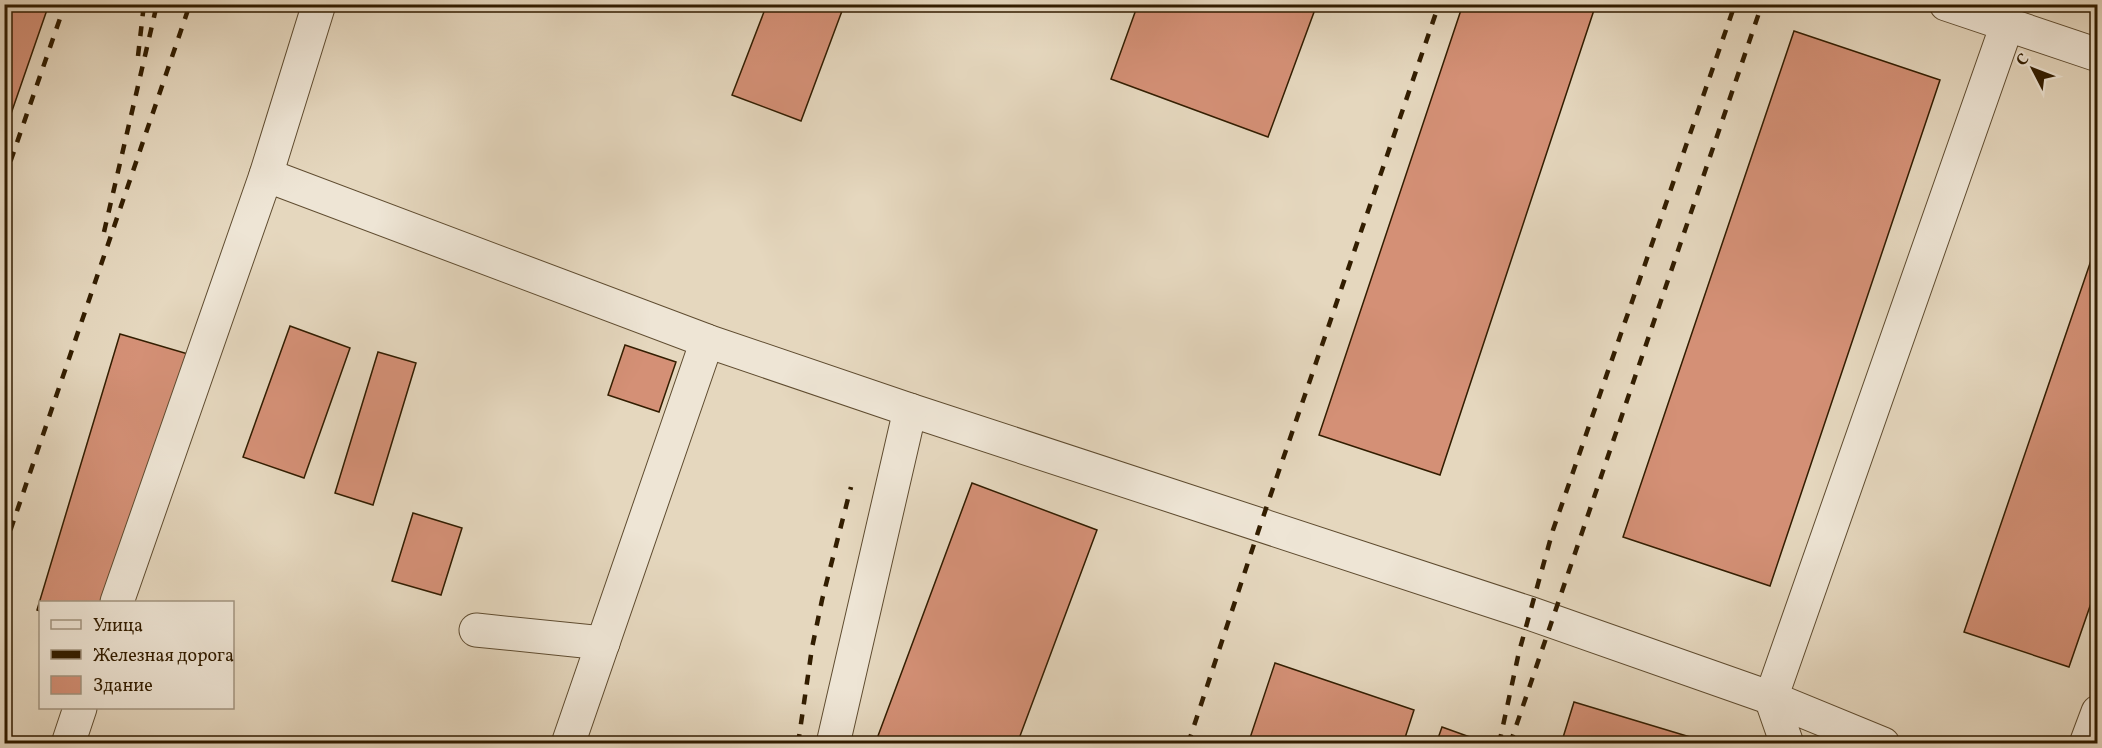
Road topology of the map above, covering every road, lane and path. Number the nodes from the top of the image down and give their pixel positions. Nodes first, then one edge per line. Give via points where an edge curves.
1 (319, 4) edge
2 (1946, 4) edge
3 (2007, 25) junction
4 (2097, 55) edge
5 (266, 175) junction
6 (707, 341) junction
7 (910, 410) junction
8 (118, 601) edge
9 (476, 630) dead end
10 (603, 643) junction
11 (1771, 698) junction
12 (80, 709) edge
13 (2097, 712) edge
14 (68, 744) edge
15 (568, 744) edge
16 (832, 744) edge
17 (1787, 744) edge
18 (1882, 744) edge
19 (2086, 744) edge

1 - 5 lane
2 - 3 lane
3 - 4 lane
3 - 11 lane
5 - 6 lane
5 - 8 lane
6 - 7 lane
6 - 10 lane
7 - 11 lane via 1518,610
7 - 16 lane
9 - 10 lane
10 - 15 lane
11 - 17 lane
11 - 18 lane
12 - 14 lane
13 - 19 lane

